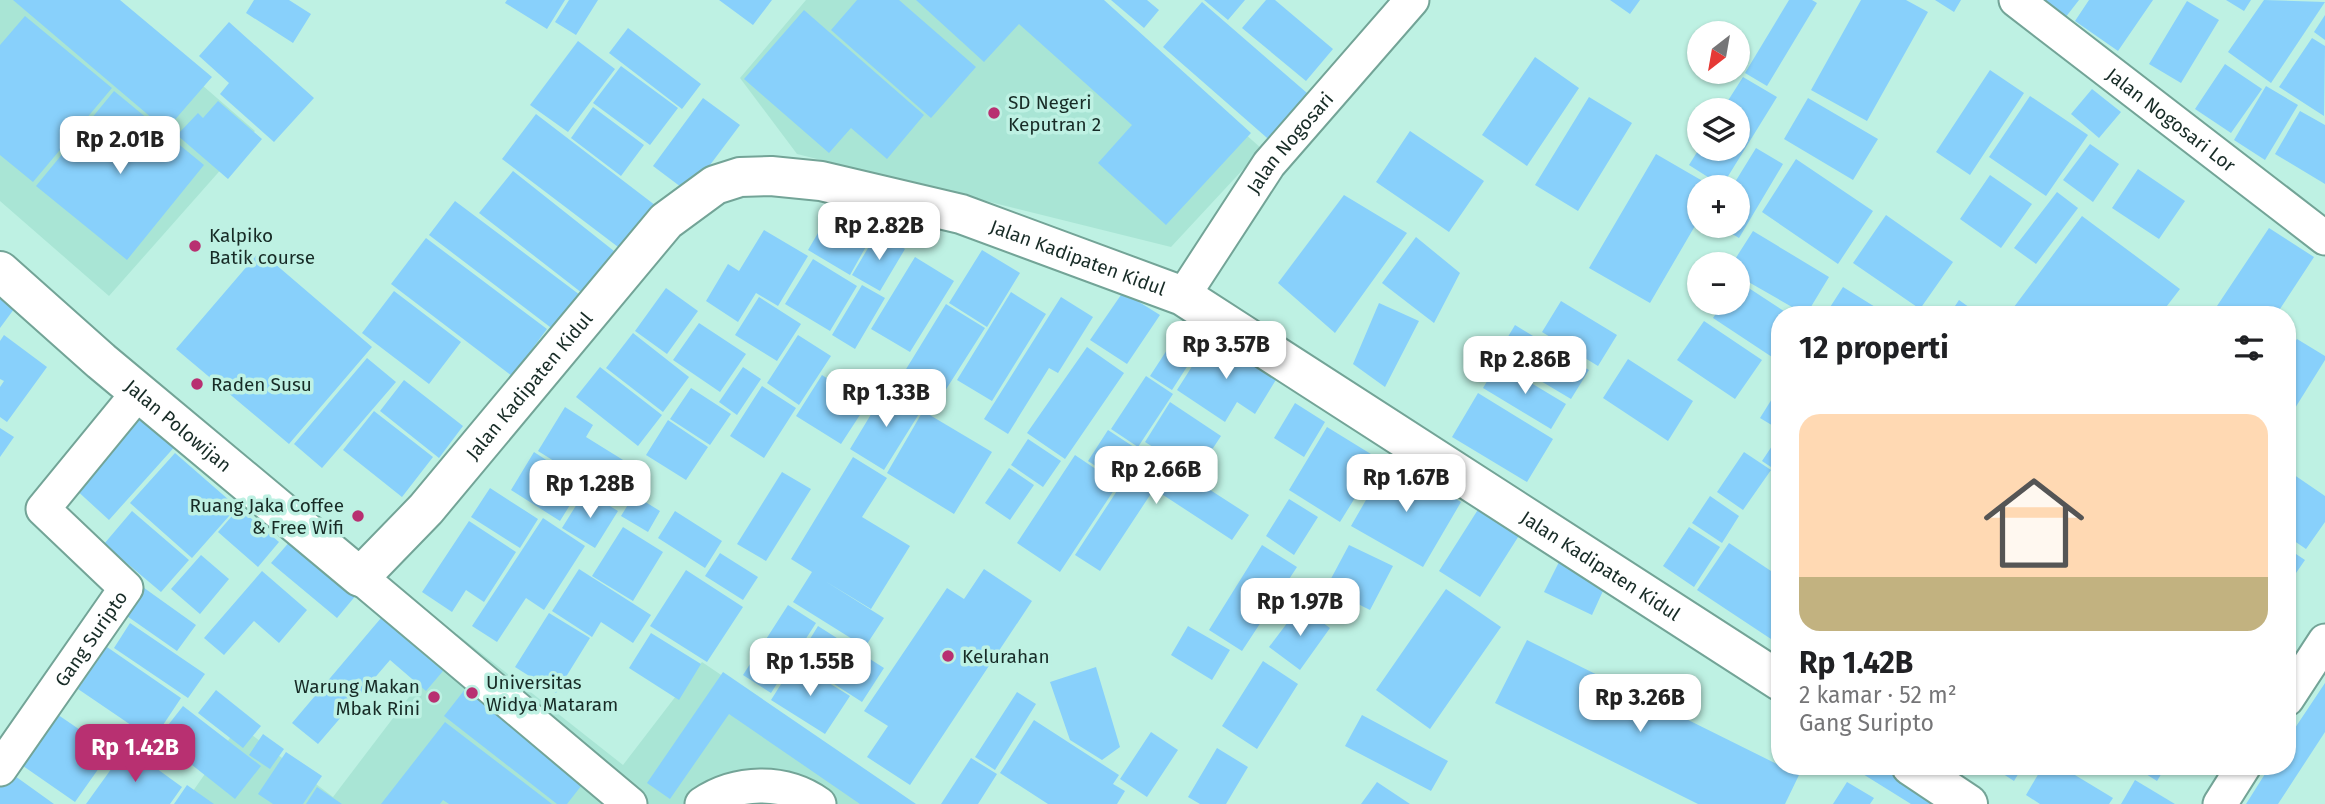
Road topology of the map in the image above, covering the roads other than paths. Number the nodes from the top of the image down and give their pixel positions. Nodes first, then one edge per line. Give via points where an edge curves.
1 (1412, 0) edge
2 (2016, 0) edge
3 (2325, 238) edge
4 (0, 271) edge
5 (1183, 296) junction
6 (138, 393) junction
7 (360, 577) junction
8 (2325, 641) edge
9 (1771, 675) edge
10 (2296, 685) edge
11 (0, 769) edge
12 (1924, 775) edge
13 (2238, 775) edge
14 (630, 804) edge
15 (702, 804) edge
16 (819, 804) edge
17 (1968, 804) edge
18 (2220, 804) edge

1 - 5 street, Jalan Nogosari via 1269,164
2 - 3 street, Jalan Nogosari Lor
4 - 6 street, Jalan Polowijan
5 - 7 street, Jalan Kadipaten Kidul via 961,214 910,200 805,178 740,177 715,186 666,221 426,509
5 - 9 street, Jalan Kadipaten Kidul
6 - 7 street, Jalan Polowijan
6 - 11 street, Gang Suripto via 43,509 126,587
7 - 14 street
8 - 10 street
12 - 17 street
13 - 18 street
15 - 16 street via 718,793 751,785 785,788

